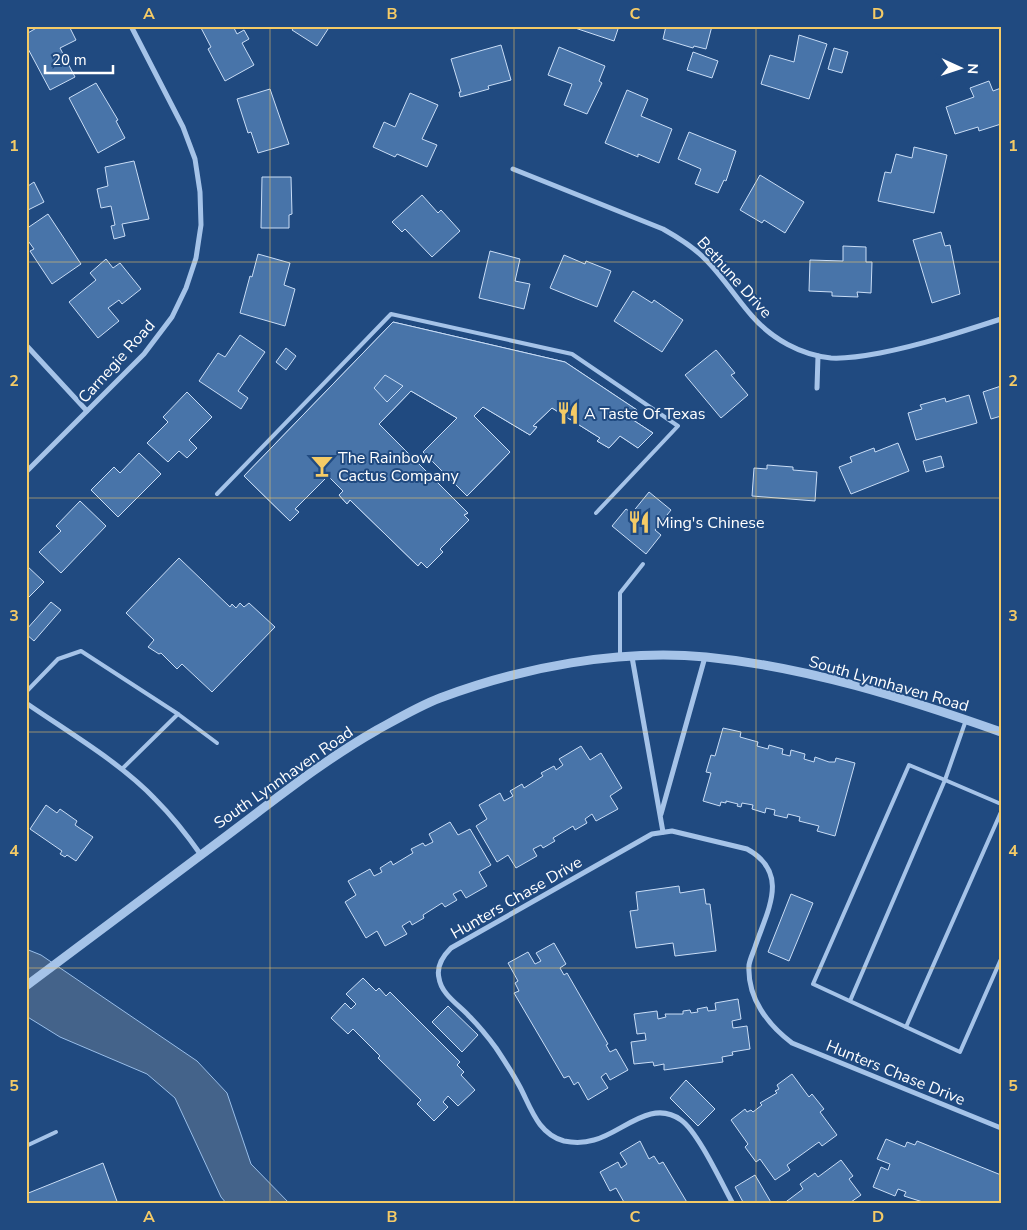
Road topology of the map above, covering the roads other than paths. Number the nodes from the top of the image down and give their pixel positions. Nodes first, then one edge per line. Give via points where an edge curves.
1 (131, 26) edge
2 (513, 170) dead end
3 (1001, 319) edge
4 (26, 345) edge
5 (818, 356) junction
6 (818, 388) dead end
7 (87, 411) junction
8 (26, 472) edge
9 (217, 494) dead end
10 (596, 513) dead end
11 (643, 564) dead end
12 (632, 657) junction
13 (706, 657) junction
14 (620, 658) junction
15 (26, 692) edge
16 (26, 703) edge
17 (178, 714) junction
18 (966, 720) junction
19 (1001, 732) edge
20 (217, 743) dead end
21 (122, 769) junction
22 (945, 780) junction
23 (1001, 804) edge
24 (1001, 812) edge
25 (660, 817) junction
26 (663, 832) junction
27 (201, 855) junction
28 (1001, 959) edge
29 (26, 986) edge
30 (850, 1001) junction
31 (906, 1027) junction
32 (1001, 1128) edge
33 (56, 1132) dead end
34 (26, 1146) edge
35 (733, 1204) edge

1 - 7 street, Carnegie Road via 183,127 195,158 201,225 196,258 172,317 144,354
2 - 5 street, Bethune Drive via 663,229 686,242 771,334 792,347
3 - 5 street, Bethune Drive via 910,348 857,358
4 - 7 street
5 - 6 street
7 - 8 street, Carnegie Road
9 - 10 lane via 391,314 572,354 678,426
11 - 14 lane via 620,593
12 - 13 street, South Lynnhaven Road
12 - 14 street, South Lynnhaven Road
12 - 25 street
13 - 18 street, South Lynnhaven Road via 845,682
13 - 25 street
14 - 27 street, South Lynnhaven Road via 538,669 437,699 376,730 319,766
15 - 17 lane via 58,660 81,652
16 - 21 street
17 - 20 lane
17 - 21 lane
18 - 19 street, South Lynnhaven Road
18 - 22 lane
21 - 27 street via 154,797
22 - 23 lane
22 - 30 lane
22 - 30 lane via 909,765 813,984
24 - 31 lane
25 - 26 street
26 - 32 street, Hunters Chase Drive via 672,831 748,849 768,865 773,878 773,893 749,963 749,976 762,1014 776,1030 792,1043
26 - 35 street, Hunters Chase Drive via 652,834 451,948 438,967 439,979 444,990 496,1049 536,1120 547,1133 579,1143 595,1140 653,1113 668,1114 692,1130
27 - 29 street, South Lynnhaven Road
28 - 31 lane via 960,1052
30 - 31 lane
33 - 34 lane

